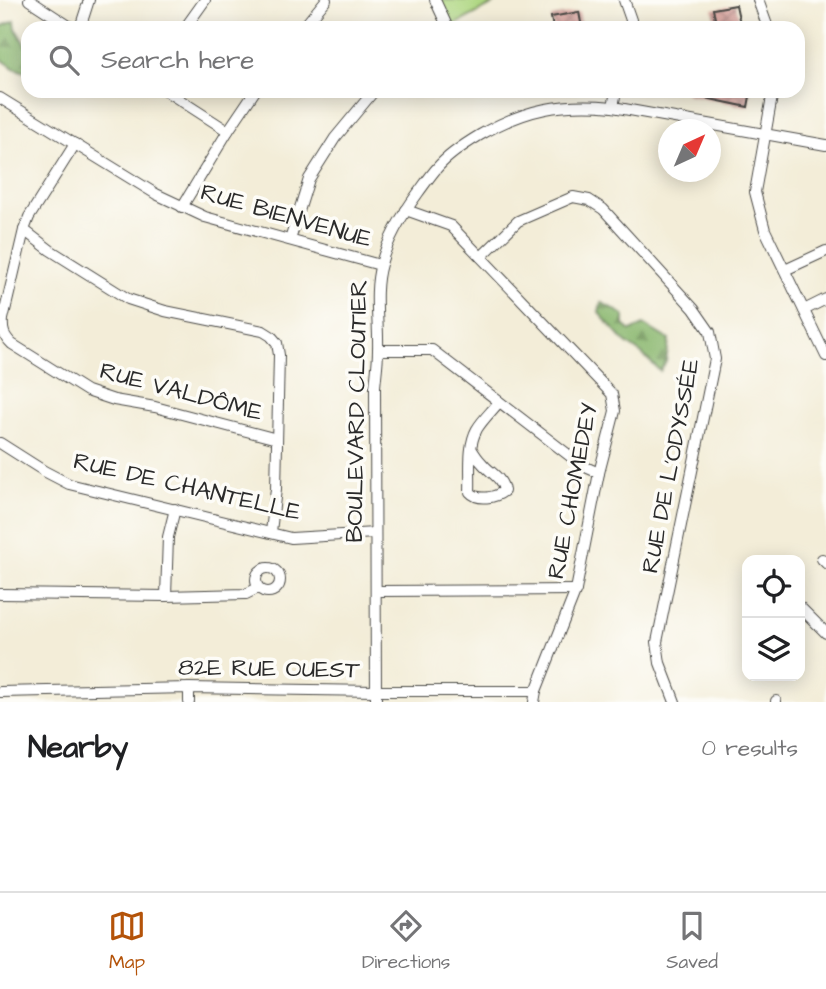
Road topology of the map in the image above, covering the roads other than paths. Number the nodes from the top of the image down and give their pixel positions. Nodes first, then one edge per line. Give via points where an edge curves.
1 (29, 0) edge
2 (89, 0) edge
3 (205, 0) edge
4 (326, 0) edge
5 (435, 0) edge
6 (624, 0) edge
7 (758, 0) edge
8 (61, 21) edge
9 (82, 21) edge
10 (189, 21) edge
11 (309, 21) edge
12 (445, 21) edge
13 (631, 21) edge
14 (766, 21) edge
15 (0, 98) edge
16 (177, 98) edge
17 (251, 98) edge
18 (368, 98) edge
19 (615, 98) edge
20 (772, 98) edge
21 (613, 107) junction
22 (228, 131) junction
23 (765, 134) junction
24 (75, 144) junction
25 (826, 145) edge
26 (182, 207) junction
27 (406, 210) junction
28 (24, 230) junction
29 (290, 240) junction
30 (826, 251) edge
31 (481, 257) junction
32 (380, 265) junction
33 (785, 270) junction
34 (826, 299) edge
35 (804, 310) junction
36 (378, 350) junction
37 (826, 356) edge
38 (499, 402) junction
39 (277, 439) junction
40 (0, 443) edge
41 (471, 448) junction
42 (599, 473) junction
43 (175, 509) junction
44 (271, 532) junction
45 (375, 533) junction
46 (258, 588) dead end
47 (576, 590) junction
48 (377, 591) junction
49 (0, 594) edge
50 (166, 596) junction
51 (805, 612) edge
52 (826, 633) edge
53 (189, 688) junction
54 (537, 691) junction
55 (0, 692) edge
56 (376, 697) edge
57 (189, 702) edge
58 (534, 702) edge
59 (675, 702) edge

1 - 8 street
2 - 9 street
3 - 10 street
4 - 11 street
5 - 12 street
6 - 13 street
7 - 14 street
15 - 24 street, RUE BIENVENUE
16 - 22 street
17 - 22 street
18 - 29 street via 335,138 309,180
19 - 21 street
20 - 23 street
21 - 23 street, BOULEVARD CLOUTIER
21 - 27 street, BOULEVARD CLOUTIER via 562,106 498,124 438,166
22 - 26 street
23 - 25 street, BOULEVARD CLOUTIER
23 - 33 street via 755,192 765,229
24 - 26 street, RUE BIENVENUE
24 - 28 street, RUE VALDÔME
26 - 29 street, RUE BIENVENUE
27 - 31 street, RUE CHOMEDEY via 451,226
27 - 32 street, BOULEVARD CLOUTIER
28 - 39 street via 128,299 271,336 279,355
28 - 39 street, RUE VALDÔME via 3,319 3,332 12,344 87,391
29 - 32 street, RUE BIENVENUE
30 - 33 street
31 - 42 street, RUE CHOMEDEY via 612,394 615,411
31 - 59 street, RUE DE L'ODYSSÉE via 518,221 573,197 589,200 603,209 710,332 716,359 657,642
32 - 36 street, BOULEVARD CLOUTIER
33 - 35 street
34 - 35 street
35 - 37 street
36 - 38 street via 432,350
36 - 45 street, BOULEVARD CLOUTIER
38 - 41 street via 478,427
38 - 42 street via 583,466
39 - 44 street
40 - 43 street, RUE DE CHANTELLE via 69,484
41 - 41 street via 470,492 479,498 499,495 503,484
42 - 47 street, RUE CHOMEDEY
43 - 44 street, RUE DE CHANTELLE
43 - 50 street via 168,537
44 - 45 street, RUE DE CHANTELLE via 290,538
45 - 48 street, BOULEVARD CLOUTIER
46 - 50 street via 246,594
47 - 48 street
47 - 54 street, RUE CHOMEDEY
48 - 56 street, BOULEVARD CLOUTIER
49 - 50 street
51 - 52 street
53 - 55 street, 82E RUE OUEST
53 - 56 street, 82E RUE OUEST
53 - 57 street
54 - 56 street, 82E RUE OUEST
54 - 58 street, RUE CHOMEDEY

